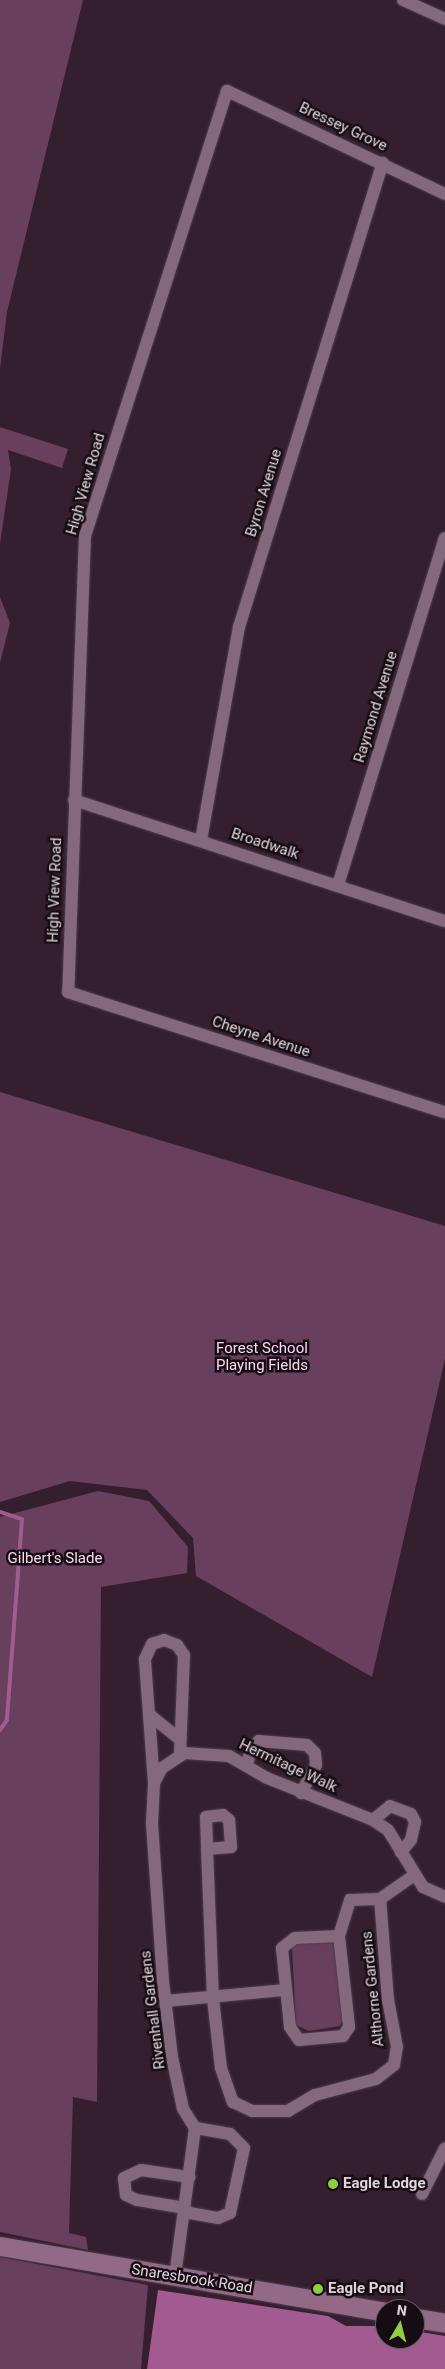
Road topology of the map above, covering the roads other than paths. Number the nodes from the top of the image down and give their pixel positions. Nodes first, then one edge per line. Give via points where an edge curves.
1 (403, 0) edge
2 (445, 19) edge
3 (227, 91) joint
4 (383, 163) junction
5 (445, 194) edge
6 (445, 538) edge
7 (74, 800) junction
8 (201, 840) junction
9 (338, 885) junction
10 (445, 921) edge
11 (68, 992) joint
12 (445, 1112) edge
13 (151, 1716) junction
14 (179, 1739) junction
15 (180, 1756) junction
16 (247, 1764) junction
17 (162, 1768) joint
18 (154, 1783) junction
19 (301, 1793) junction
20 (373, 1820) junction
21 (206, 1849) dead end
22 (401, 1852) junction
23 (413, 1876) junction
24 (445, 1897) edge
25 (380, 1899) junction
26 (339, 1936) junction
27 (285, 1990) junction
28 (213, 1998) junction
29 (166, 2001) junction
30 (195, 2128) junction
31 (445, 2148) edge
32 (189, 2177) junction
33 (422, 2194) dead end
34 (184, 2210) junction
35 (0, 2246) edge
36 (174, 2276) junction
37 (375, 2310) edge
38 (425, 2320) edge
39 (445, 2323) edge

1 - 2 street
3 - 4 street, Bressey Grove
3 - 7 street, High View Road via 85,534
4 - 5 street, Bressey Grove
4 - 8 street, Byron Avenue via 240,627
6 - 9 street, Raymond Avenue
7 - 8 street, Broadwalk
7 - 11 street, High View Road
8 - 9 street, Broadwalk
9 - 10 street, Broadwalk
11 - 12 street, Cheyne Avenue
13 - 14 street
13 - 14 street via 146,1652 164,1640 177,1645 184,1655
13 - 18 street
14 - 15 street
15 - 16 street, Hermitage Walk via 206,1752
15 - 17 street, Hermitage Walk
16 - 19 street, Hermitage Walk
16 - 19 street via 252,1747 259,1741 307,1745 316,1753 316,1765
17 - 18 street, Rivenhall Gardens
18 - 29 street, Rivenhall Gardens via 152,1823
19 - 20 street, Hermitage Walk
20 - 22 street, Hermitage Walk via 388,1830
20 - 22 street via 390,1806 410,1814 416,1822 412,1840
21 - 28 street, Althorne Gardens
22 - 23 street, Hermitage Walk
23 - 24 street, Hermitage Walk via 423,1887
23 - 25 street
25 - 26 street via 350,1900
25 - 28 street, Althorne Gardens via 388,2000 397,2047 394,2064 376,2079 314,2095 288,2111 252,2111 233,2102 221,2068
26 - 27 street, Althorne Gardens via 287,1942 282,1954
26 - 27 street, Althorne Gardens via 346,2033 299,2040 290,2028
27 - 28 street
28 - 29 street
29 - 30 street, Rivenhall Gardens via 183,2109
30 - 32 street
30 - 34 street via 230,2134 244,2148 230,2214 218,2218
31 - 33 street
32 - 34 street
32 - 34 street via 141,2170 124,2178 126,2195
34 - 36 street
35 - 36 street, Snaresbrook Road
36 - 37 street, Snaresbrook Road
38 - 39 street

